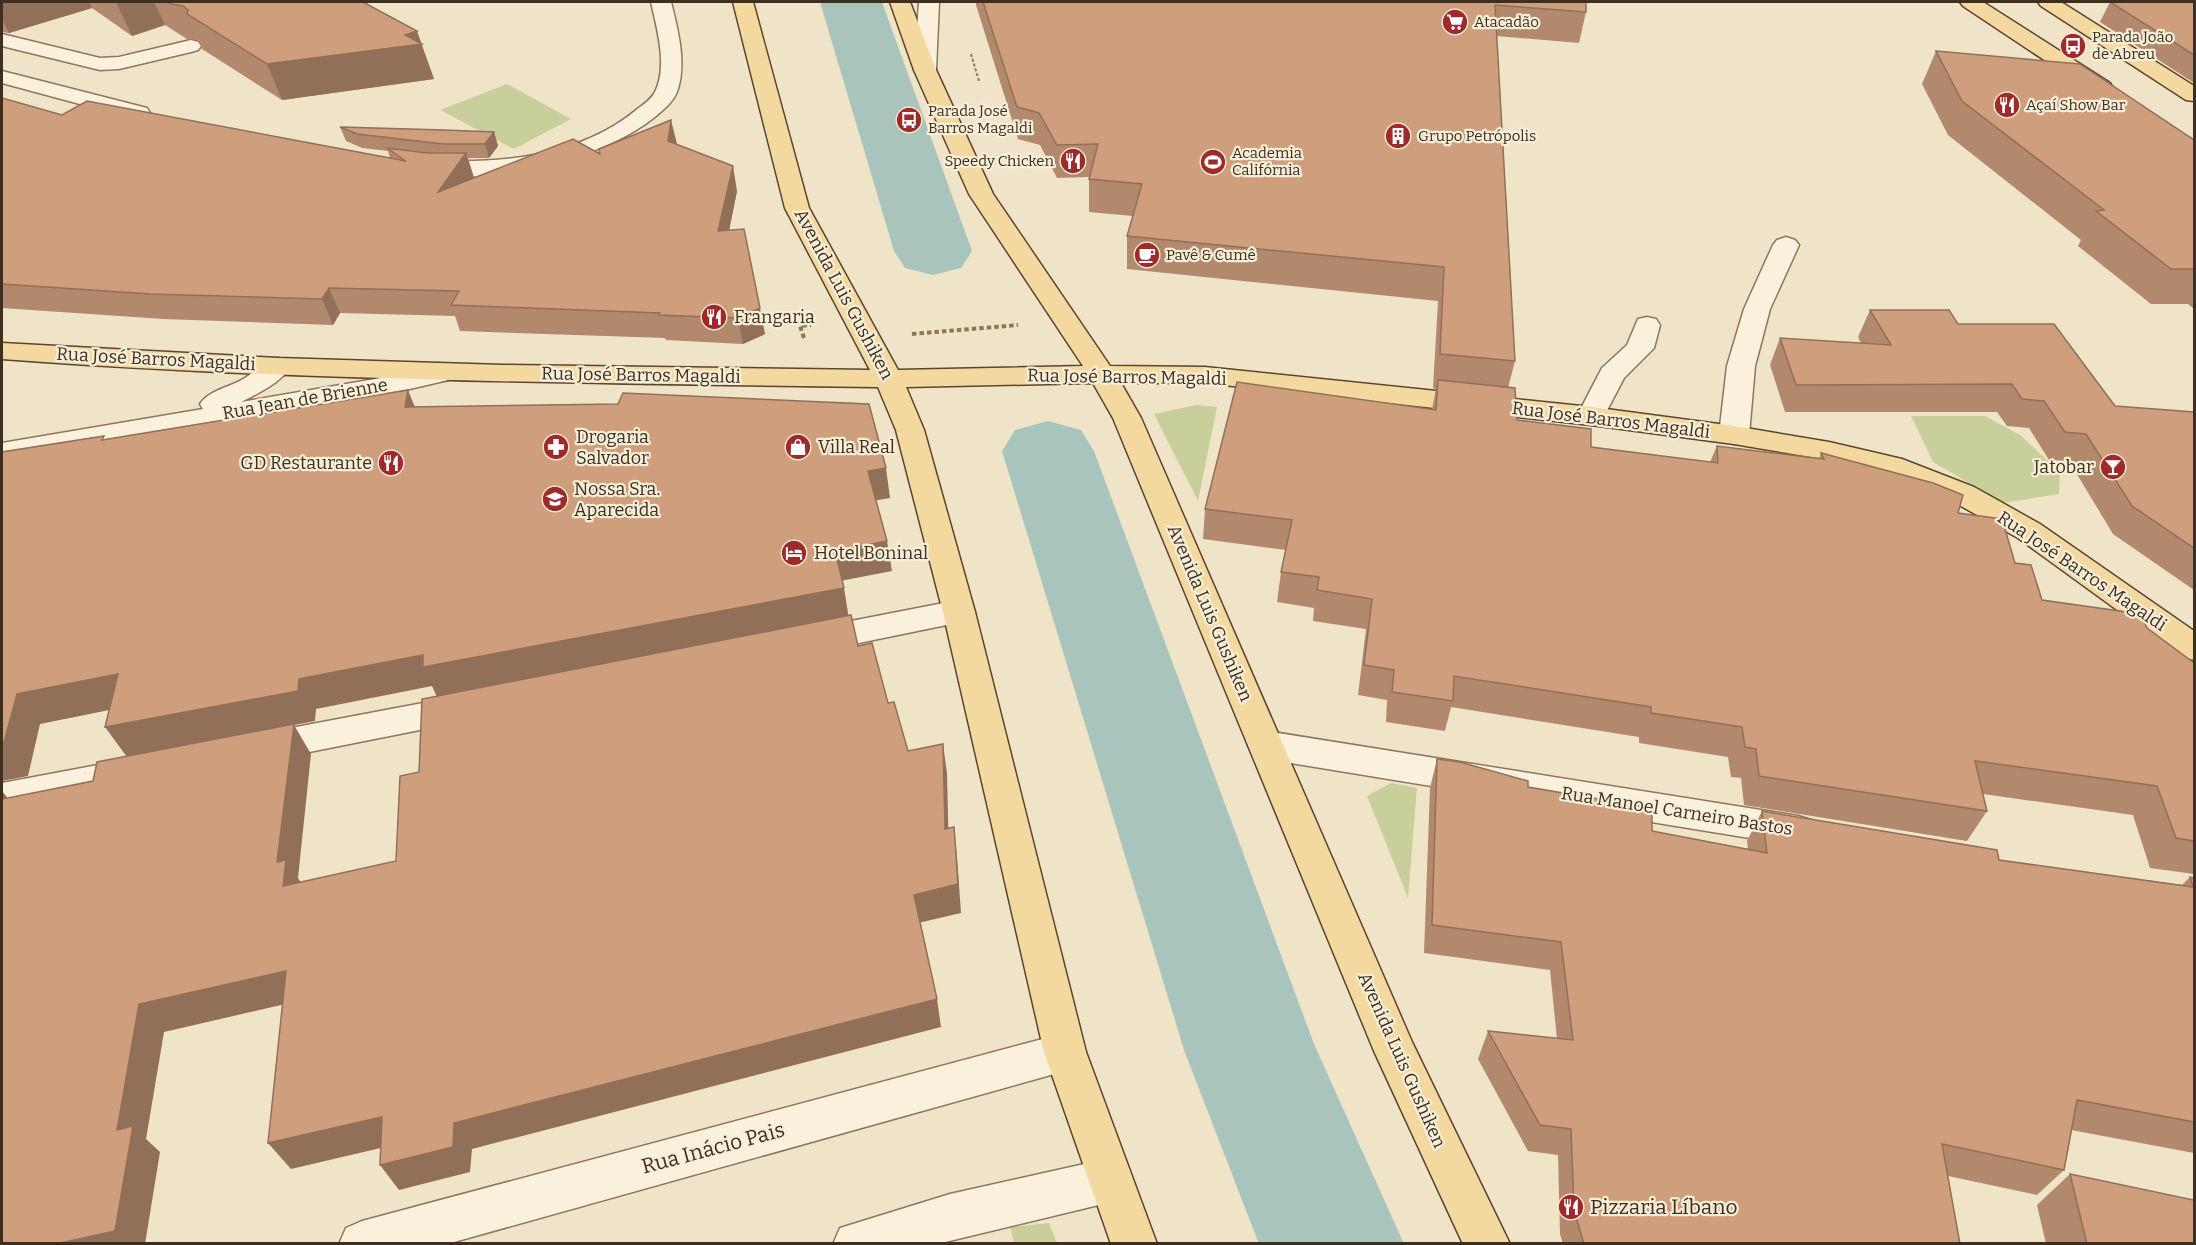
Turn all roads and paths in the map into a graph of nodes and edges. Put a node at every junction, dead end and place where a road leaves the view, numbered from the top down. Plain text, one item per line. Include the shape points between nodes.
1 (661, 2) edge
2 (743, 2) edge
3 (900, 2) edge
4 (929, 2) edge
5 (1970, 2) edge
6 (2048, 2) edge
7 (2, 40) edge
8 (191, 46) edge
9 (925, 70) junction
10 (2, 77) edge
11 (2194, 94) edge
12 (2120, 100) edge
13 (159, 118) edge
14 (402, 164) edge
15 (1786, 245) dead end
16 (1016, 325) dead end
17 (1647, 325) dead end
18 (919, 333) dead end
19 (2, 351) edge
20 (278, 366) junction
21 (447, 372) junction
22 (1102, 374) junction
23 (889, 379) junction
24 (1591, 416) junction
25 (162, 425) junction
26 (1734, 435) junction
27 (2, 452) edge
28 (959, 612) junction
29 (781, 646) edge
30 (2194, 648) edge
31 (490, 703) edge
32 (1266, 746) junction
33 (234, 753) edge
34 (164, 766) edge
35 (2, 798) edge
36 (1833, 837) edge
37 (1065, 1052) junction
38 (1111, 1180) junction
39 (954, 1230) edge
40 (362, 1244) edge
41 (856, 1244) edge
42 (1134, 1244) edge
43 (1487, 1244) edge

1 - 14 street via 672,70 665,95 633,126 612,138 559,156 502,166 438,169
2 - 23 main road, Avenida Luis Gushiken via 796,208
3 - 9 main road, Avenida Luis Gushiken
4 - 9 street
5 - 12 main road
6 - 11 main road
7 - 8 street via 100,64
9 - 22 main road, Avenida Luis Gushiken via 981,194
10 - 13 street
15 - 26 street via 1757,309 1741,366
16 - 18 path
17 - 24 street via 1640,348 1612,374
19 - 20 main road, Rua José Barros Magaldi
20 - 21 main road, Rua José Barros Magaldi
20 - 25 street, Rua Jean de Brienne via 254,386
21 - 23 main road, Rua José Barros Magaldi
21 - 25 street, Rua Jean de Brienne
22 - 23 main road, Rua José Barros Magaldi
22 - 24 main road, Rua José Barros Magaldi via 1205,375
22 - 32 main road, Avenida Luis Gushiken via 1127,418
23 - 28 main road, Avenida Luis Gushiken via 910,430
24 - 26 main road, Rua José Barros Magaldi
25 - 27 street, Rua Jean de Brienne
26 - 30 main road, Rua José Barros Magaldi via 1892,467 1963,494 2029,531
28 - 29 street
28 - 37 main road, Avenida Luis Gushiken
31 - 33 street
32 - 36 street, Rua Manoel Carneiro Bastos
32 - 43 main road, Avenida Luis Gushiken via 1395,1051
34 - 35 street
37 - 38 main road, Avenida Luis Gushiken
37 - 40 street, Rua Inácio Pais
38 - 39 street
38 - 42 main road, Avenida Luis Gushiken
39 - 41 street

